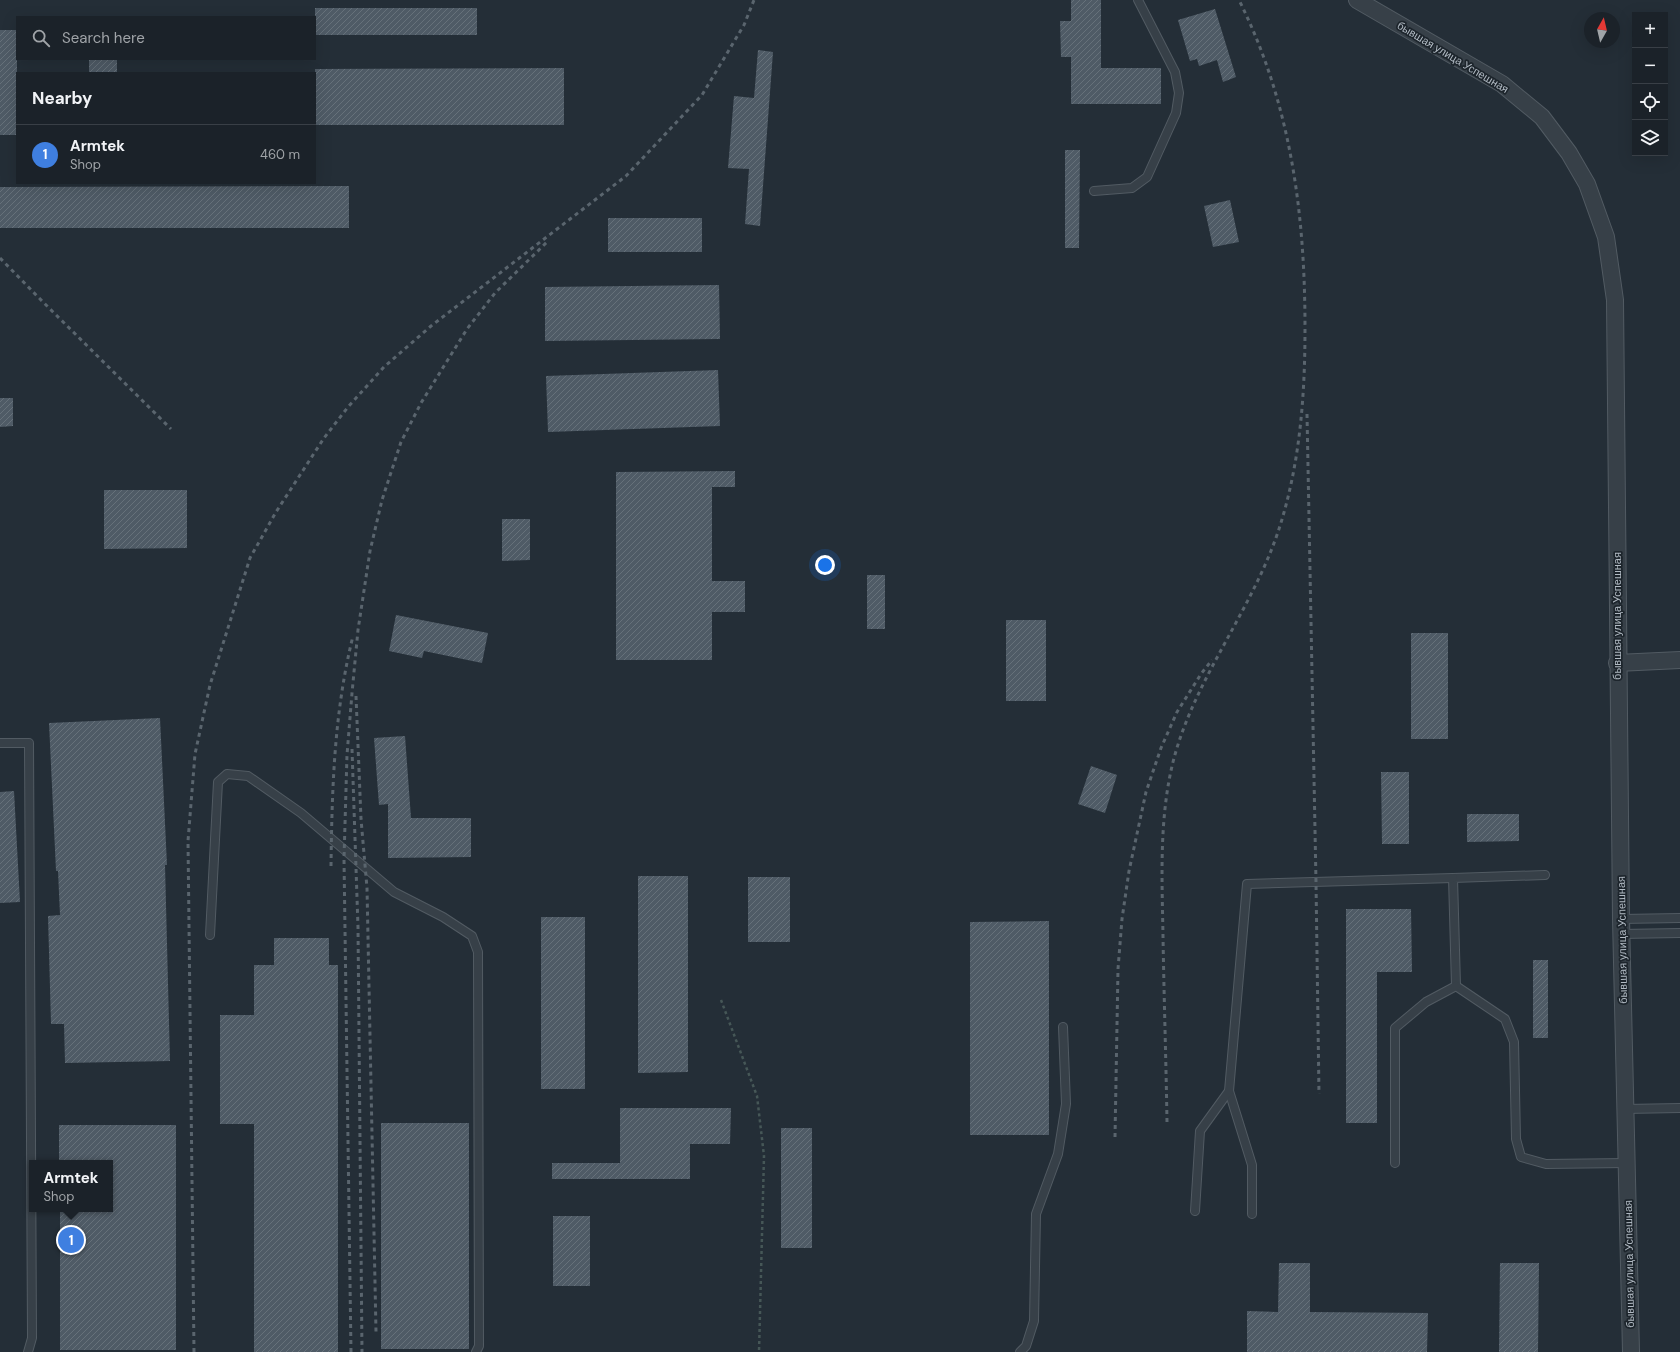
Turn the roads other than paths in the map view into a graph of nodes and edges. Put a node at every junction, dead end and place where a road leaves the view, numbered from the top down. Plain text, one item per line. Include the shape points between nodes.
1 (1138, 0) edge
2 (1357, 0) edge
3 (1094, 191) dead end
4 (1680, 660) edge
5 (1617, 663) junction
6 (0, 743) edge
7 (1545, 875) dead end
8 (1453, 878) junction
9 (1680, 918) edge
10 (1621, 927) junction
11 (1680, 933) edge
12 (210, 935) dead end
13 (1456, 986) junction
14 (1063, 1028) dead end
15 (1229, 1091) junction
16 (1680, 1108) edge
17 (1625, 1109) junction
18 (31, 1160) edge
19 (1394, 1163) dead end
20 (1626, 1163) junction
21 (1195, 1211) dead end
22 (31, 1212) edge
23 (1252, 1214) dead end
24 (28, 1352) edge
25 (476, 1352) edge
26 (1020, 1352) edge
27 (1630, 1352) edge

1 - 3 lane via 1175,72 1179,93 1176,113 1147,177 1132,188
2 - 5 street, бывшая улица Успешная via 1502,84 1542,117 1587,184 1606,237 1615,300
4 - 5 street
5 - 10 street, бывшая улица Успешная
6 - 18 lane via 29,743
7 - 8 lane
8 - 13 lane
8 - 15 lane via 1247,884
9 - 10 lane
10 - 11 lane
10 - 17 street, бывшая улица Успешная
12 - 25 lane via 218,782 227,774 248,776 301,813 394,892 443,917 472,936 478,952 480,1346
13 - 19 lane via 1426,1002 1395,1028
13 - 20 lane via 1505,1019 1514,1042 1516,1139 1521,1157 1546,1164
14 - 26 lane via 1066,1104 1058,1154 1036,1214 1034,1321 1026,1346
15 - 21 lane via 1200,1131
15 - 23 lane via 1252,1165
16 - 17 lane
17 - 20 street, бывшая улица Успешная
20 - 27 street, бывшая улица Успешная
22 - 24 lane via 32,1338

